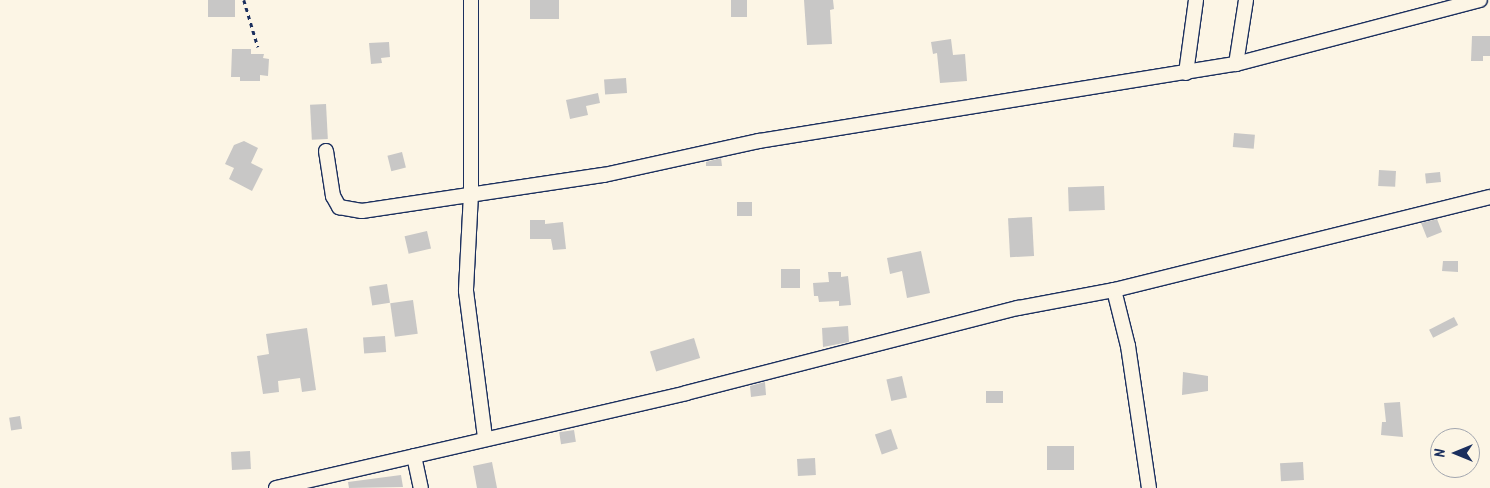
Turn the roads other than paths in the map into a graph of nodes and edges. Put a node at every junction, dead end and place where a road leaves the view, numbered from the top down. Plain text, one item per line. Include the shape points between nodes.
1 (471, 0) edge
2 (1196, 0) edge
3 (1246, 0) edge
4 (1480, 0) edge
5 (1236, 64) junction
6 (1186, 73) junction
7 (326, 152) dead end
8 (471, 194) junction
9 (1490, 197) edge
10 (1114, 290) junction
11 (485, 438) junction
12 (414, 456) junction
13 (276, 488) edge
14 (421, 488) edge
15 (1149, 488) edge

1 - 8 street
2 - 6 street
3 - 5 street
4 - 5 street
5 - 6 street
6 - 8 street via 758,141 604,175
7 - 8 street via 333,196 339,207 350,211
8 - 11 street via 466,291
9 - 10 street
10 - 11 street via 1018,308 686,393
10 - 15 street via 1128,346
11 - 12 street
12 - 13 street
12 - 14 street

